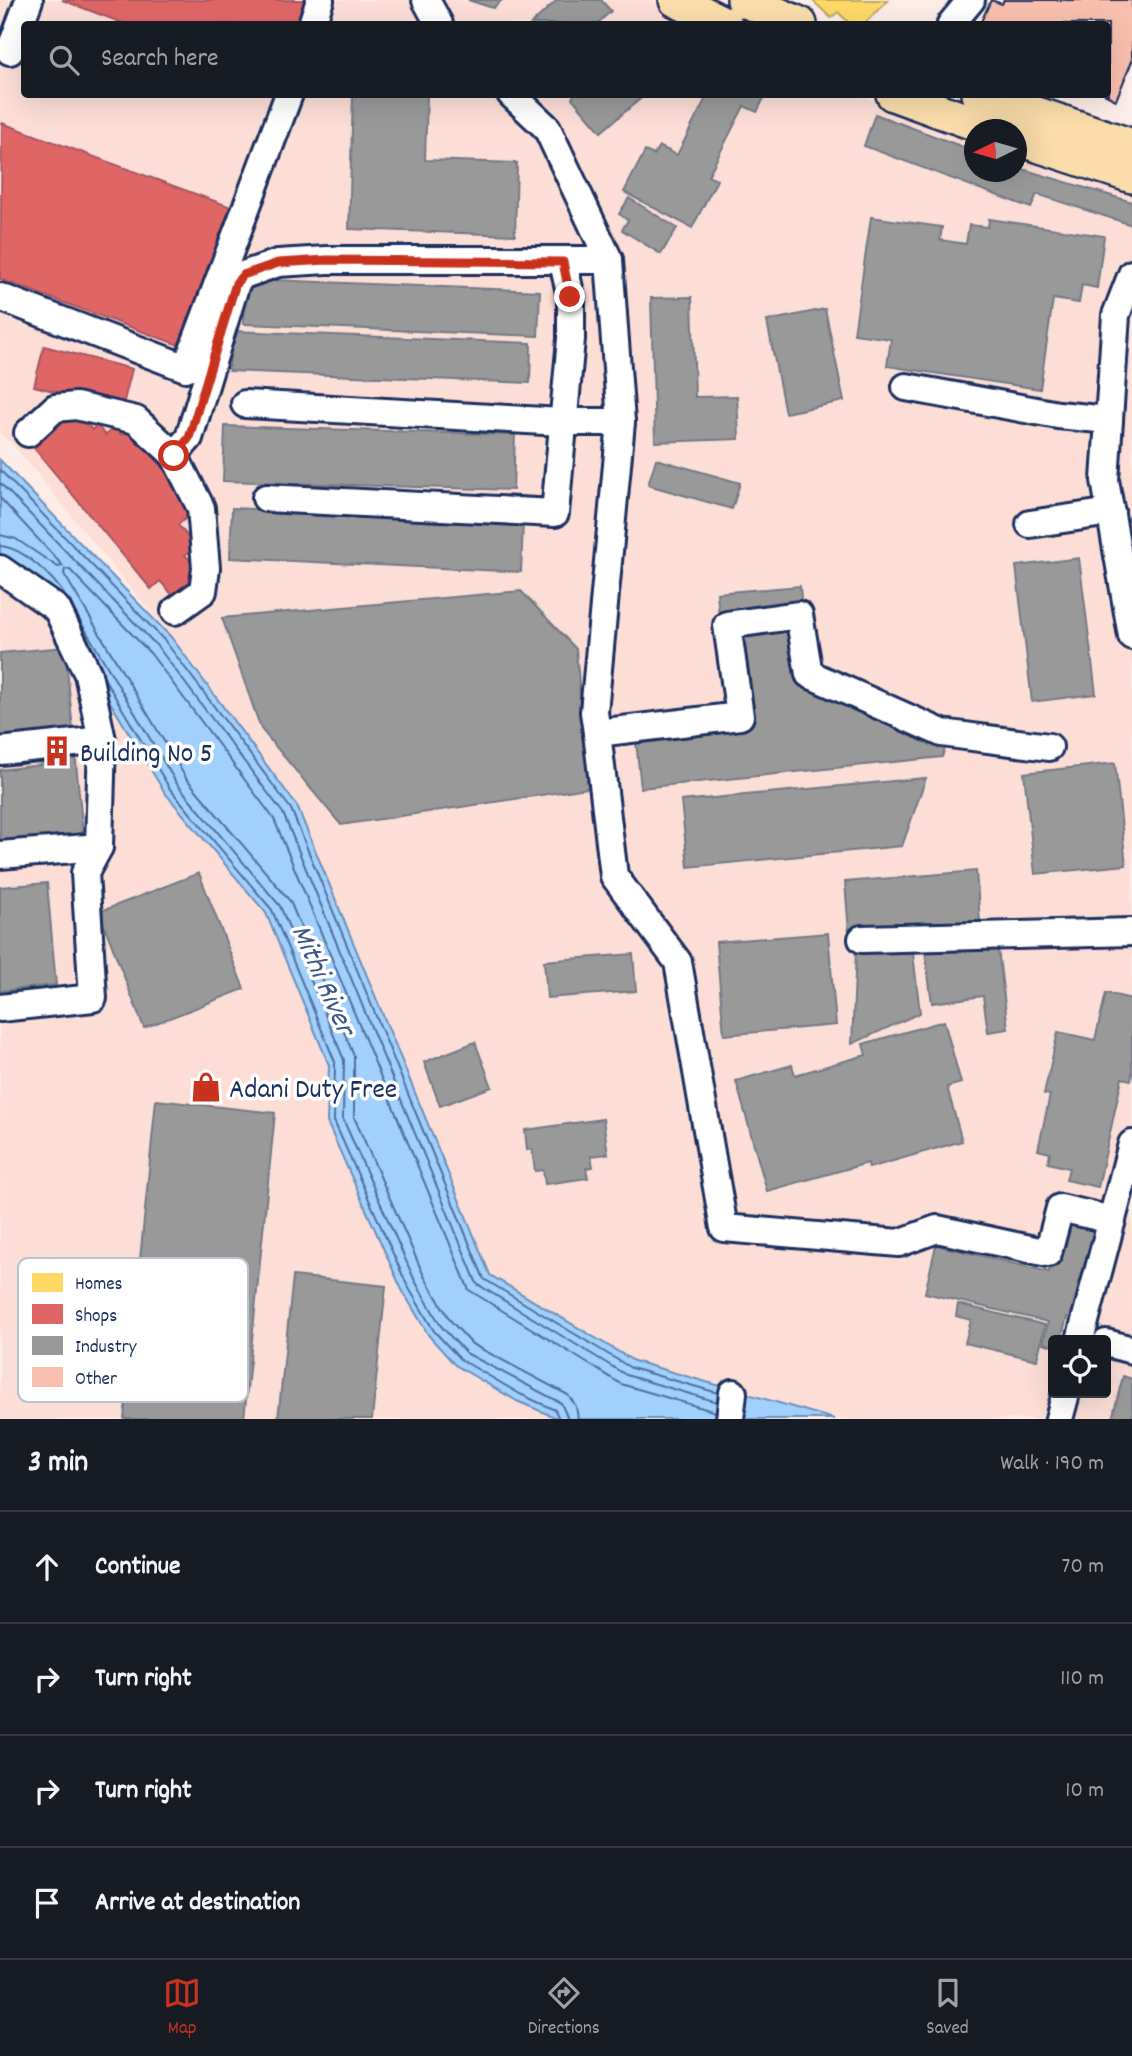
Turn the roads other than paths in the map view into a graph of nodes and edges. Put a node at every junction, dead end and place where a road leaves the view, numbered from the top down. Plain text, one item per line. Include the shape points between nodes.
1 (29, 0) edge
2 (320, 0) edge
3 (426, 0) edge
4 (678, 0) edge
5 (744, 0) edge
6 (971, 0) edge
7 (314, 21) edge
8 (437, 21) edge
9 (719, 21) edge
10 (793, 21) edge
11 (954, 21) edge
12 (3, 57) edge
13 (287, 98) edge
14 (516, 98) edge
15 (902, 98) edge
16 (990, 98) edge
17 (964, 120) edge
18 (1027, 141) edge
19 (1128, 144) edge
20 (1132, 176) edge
21 (609, 260) junction
22 (563, 262) junction
23 (1132, 274) edge
24 (0, 297) edge
25 (906, 387) dead end
26 (245, 404) dead end
27 (1017, 407) junction
28 (987, 419) dead end
29 (1109, 420) junction
30 (562, 422) junction
31 (621, 422) junction
32 (28, 433) dead end
33 (174, 456) junction
34 (266, 498) dead end
35 (1111, 512) junction
36 (1030, 524) dead end
37 (0, 569) edge
38 (175, 611) dead end
39 (1132, 636) edge
40 (597, 733) junction
41 (102, 740) junction
42 (1049, 747) dead end
43 (0, 751) edge
44 (99, 847) junction
45 (0, 855) edge
46 (1132, 932) edge
47 (862, 939) dead end
48 (0, 1008) edge
49 (1132, 1144) edge
50 (1112, 1220) junction
51 (1108, 1335) edge
52 (733, 1393) dead end
53 (1065, 1398) edge
54 (730, 1419) edge
55 (1059, 1419) edge

1 - 12 street
2 - 7 street
3 - 8 street
4 - 9 main road
5 - 10 main road
6 - 11 street
13 - 24 street via 186,368
14 - 21 street via 547,128
15 - 17 main road
16 - 19 main road
18 - 20 main road
19 - 20 street
21 - 22 street
21 - 31 street
22 - 30 street via 571,339
22 - 33 street via 327,260 278,263 243,275 236,283 189,438
23 - 29 street via 1116,315
25 - 27 street
26 - 30 street
27 - 28 street via 1006,419
27 - 29 street
29 - 35 street via 1105,480
30 - 31 street
30 - 34 street via 555,513
31 - 40 street via 594,712
32 - 33 street via 55,408 76,406 136,420
33 - 38 street via 201,508 206,568 203,591
35 - 36 street
35 - 39 street
37 - 41 street via 57,609 88,674
40 - 42 street via 740,716 727,625 799,615 809,674 942,733
40 - 50 street via 614,876 678,962 724,1228 899,1243 937,1229 1048,1253 1060,1208
41 - 43 street
41 - 44 street
44 - 45 street
44 - 48 street via 85,873 93,998
46 - 47 street
49 - 50 street
50 - 51 street
52 - 54 street
53 - 55 street

